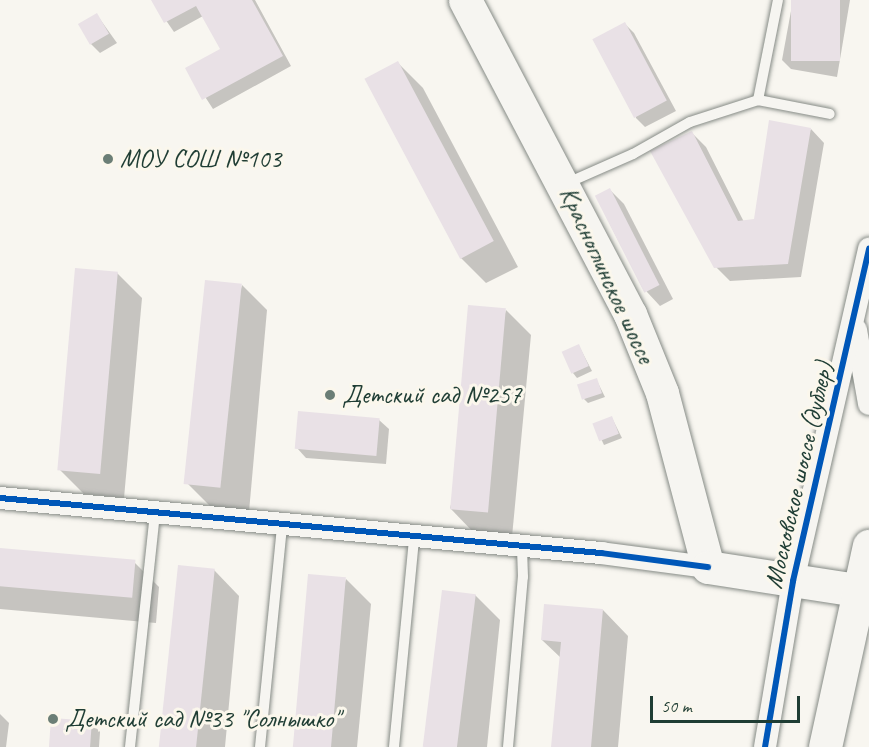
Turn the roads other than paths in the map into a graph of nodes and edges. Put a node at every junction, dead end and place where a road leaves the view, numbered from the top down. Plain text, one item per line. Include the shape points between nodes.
1 (465, 0) edge
2 (778, 0) edge
3 (758, 100) junction
4 (830, 114) dead end
5 (564, 184) junction
6 (869, 249) edge
7 (855, 320) junction
8 (869, 404) edge
9 (0, 498) edge
10 (155, 513) junction
11 (282, 525) junction
12 (414, 537) junction
13 (522, 545) junction
14 (869, 546) edge
15 (708, 567) junction
16 (793, 581) junction
17 (864, 591) edge
18 (130, 747) edge
19 (260, 747) edge
20 (394, 747) edge
21 (508, 747) edge
22 (765, 747) edge
23 (825, 747) edge

1 - 5 main road, Красноглинское шоссе
2 - 3 lane
3 - 4 lane
3 - 5 lane via 690,122 633,154
5 - 15 main road, Красноглинское шоссе via 630,314 662,393
6 - 7 street, Московское шоссе (дублер)
7 - 8 street
7 - 16 street, Московское шоссе (дублер)
9 - 10 street
10 - 11 street
10 - 18 lane
11 - 12 street
11 - 19 lane
12 - 13 street
12 - 20 lane
13 - 15 street
13 - 21 lane via 524,577
14 - 17 main road
15 - 16 main road
16 - 17 main road
16 - 22 street, Московское шоссе (дублер)
17 - 23 main road

